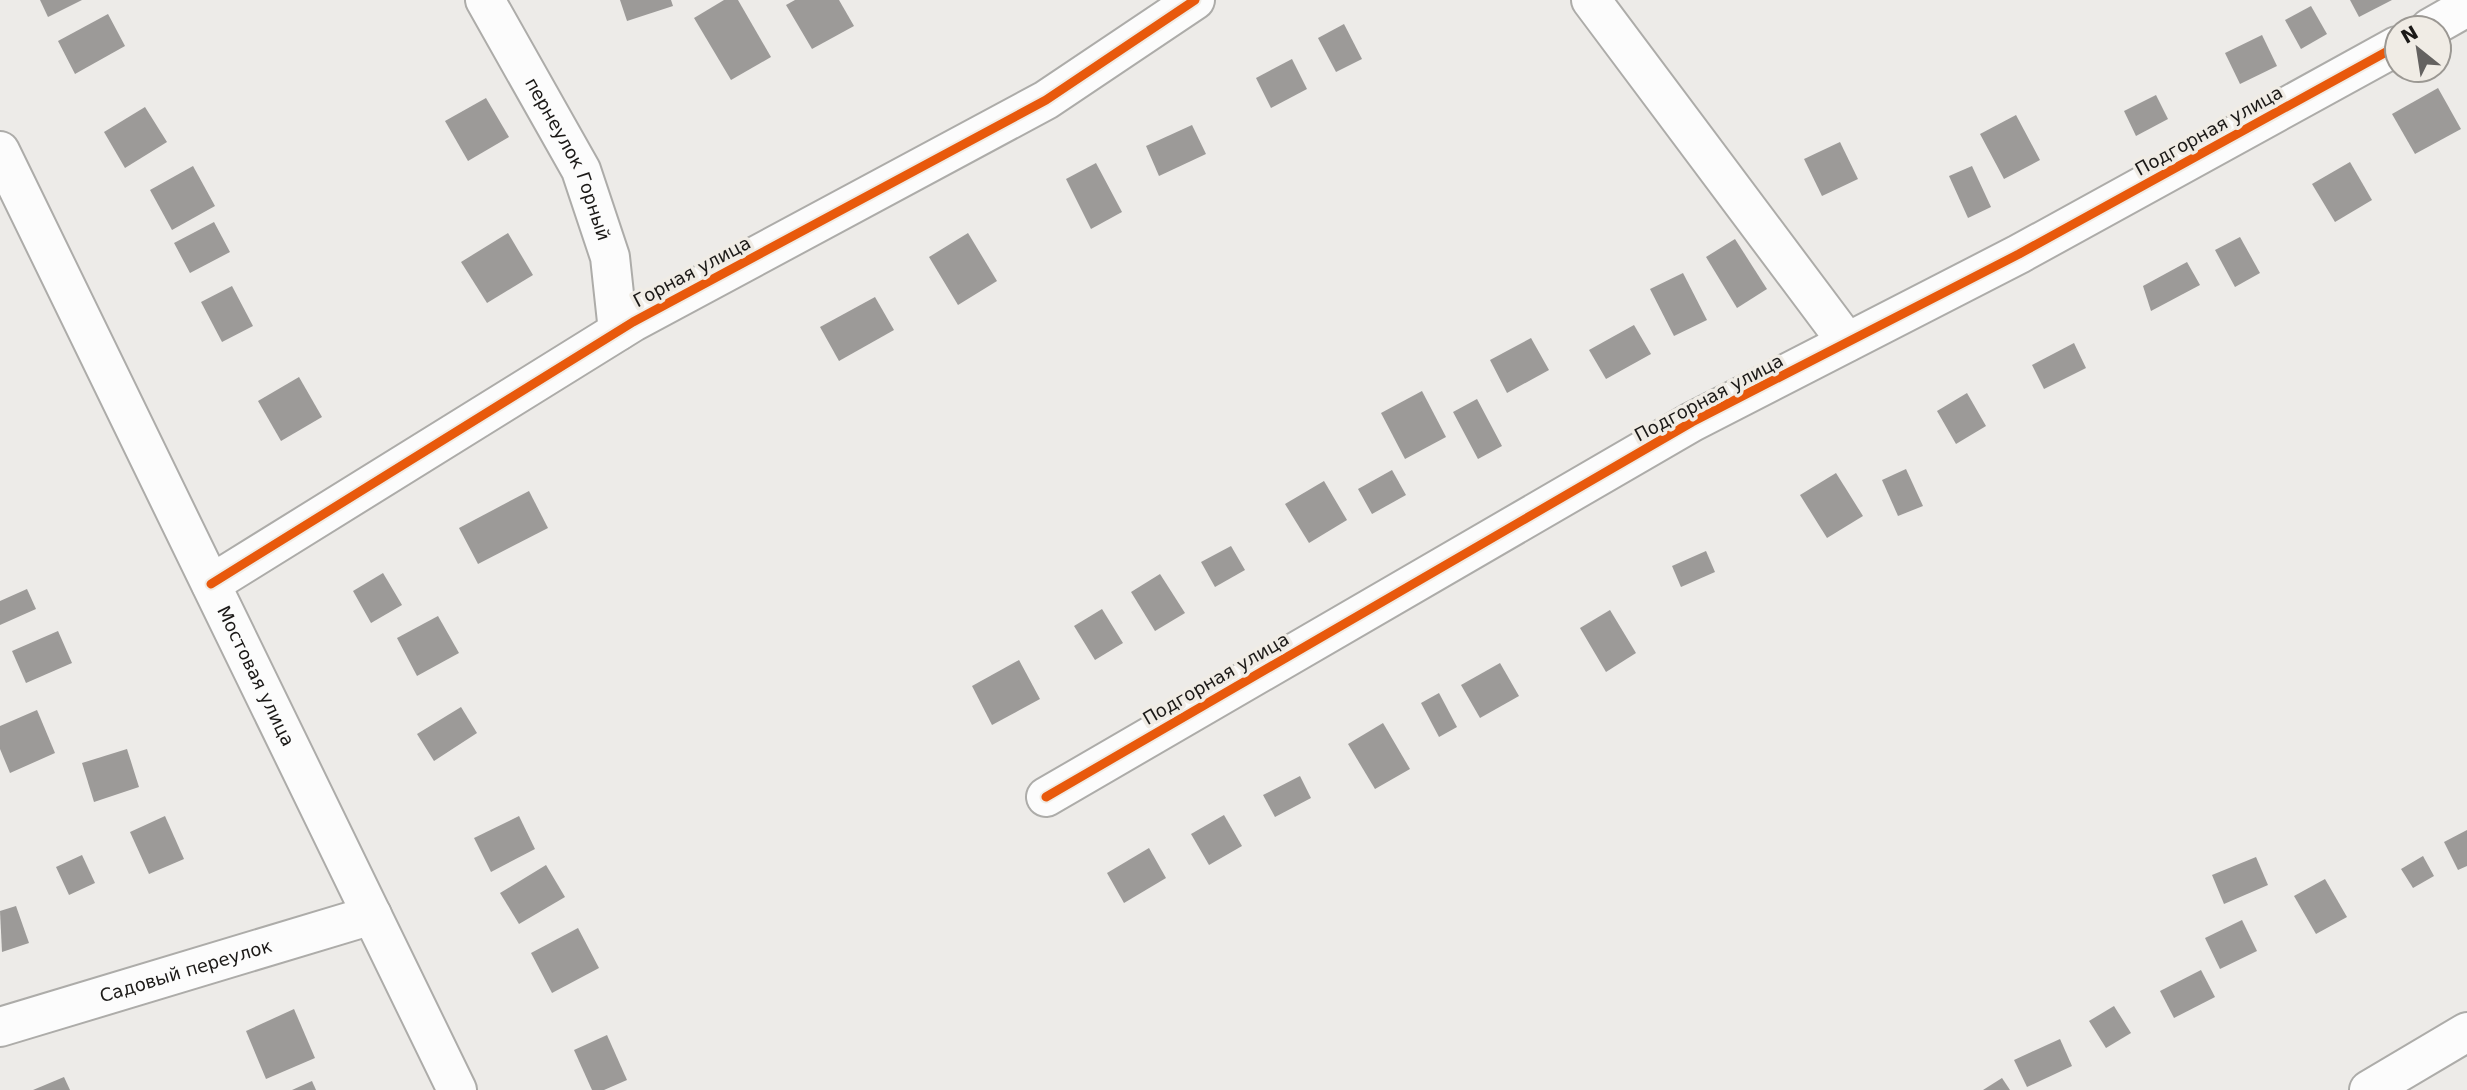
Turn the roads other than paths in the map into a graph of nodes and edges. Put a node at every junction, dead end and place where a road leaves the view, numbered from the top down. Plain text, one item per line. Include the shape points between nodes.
1 (485, 0) edge
2 (1195, 0) edge
3 (1591, 0) edge
4 (2383, 54) edge
5 (0, 151) edge
6 (618, 331) junction
7 (1847, 342) junction
8 (211, 584) junction
9 (1046, 797) dead end
10 (372, 915) junction
11 (0, 1027) edge
12 (2467, 1032) edge
13 (457, 1090) edge
14 (2369, 1090) edge

1 - 6 street, пернеулок Горный via 580,170 610,257
2 - 6 street, Горная улица via 1045,100
3 - 7 street
4 - 7 street, Подгорная улица via 2019,254
5 - 8 street, Мостовая улица
6 - 8 street, Горная улица
7 - 9 street, Подгорная улица via 1692,422
8 - 10 street, Мостовая улица
10 - 11 street, Садовый переулок
10 - 13 street, Мостовая улица
12 - 14 street

